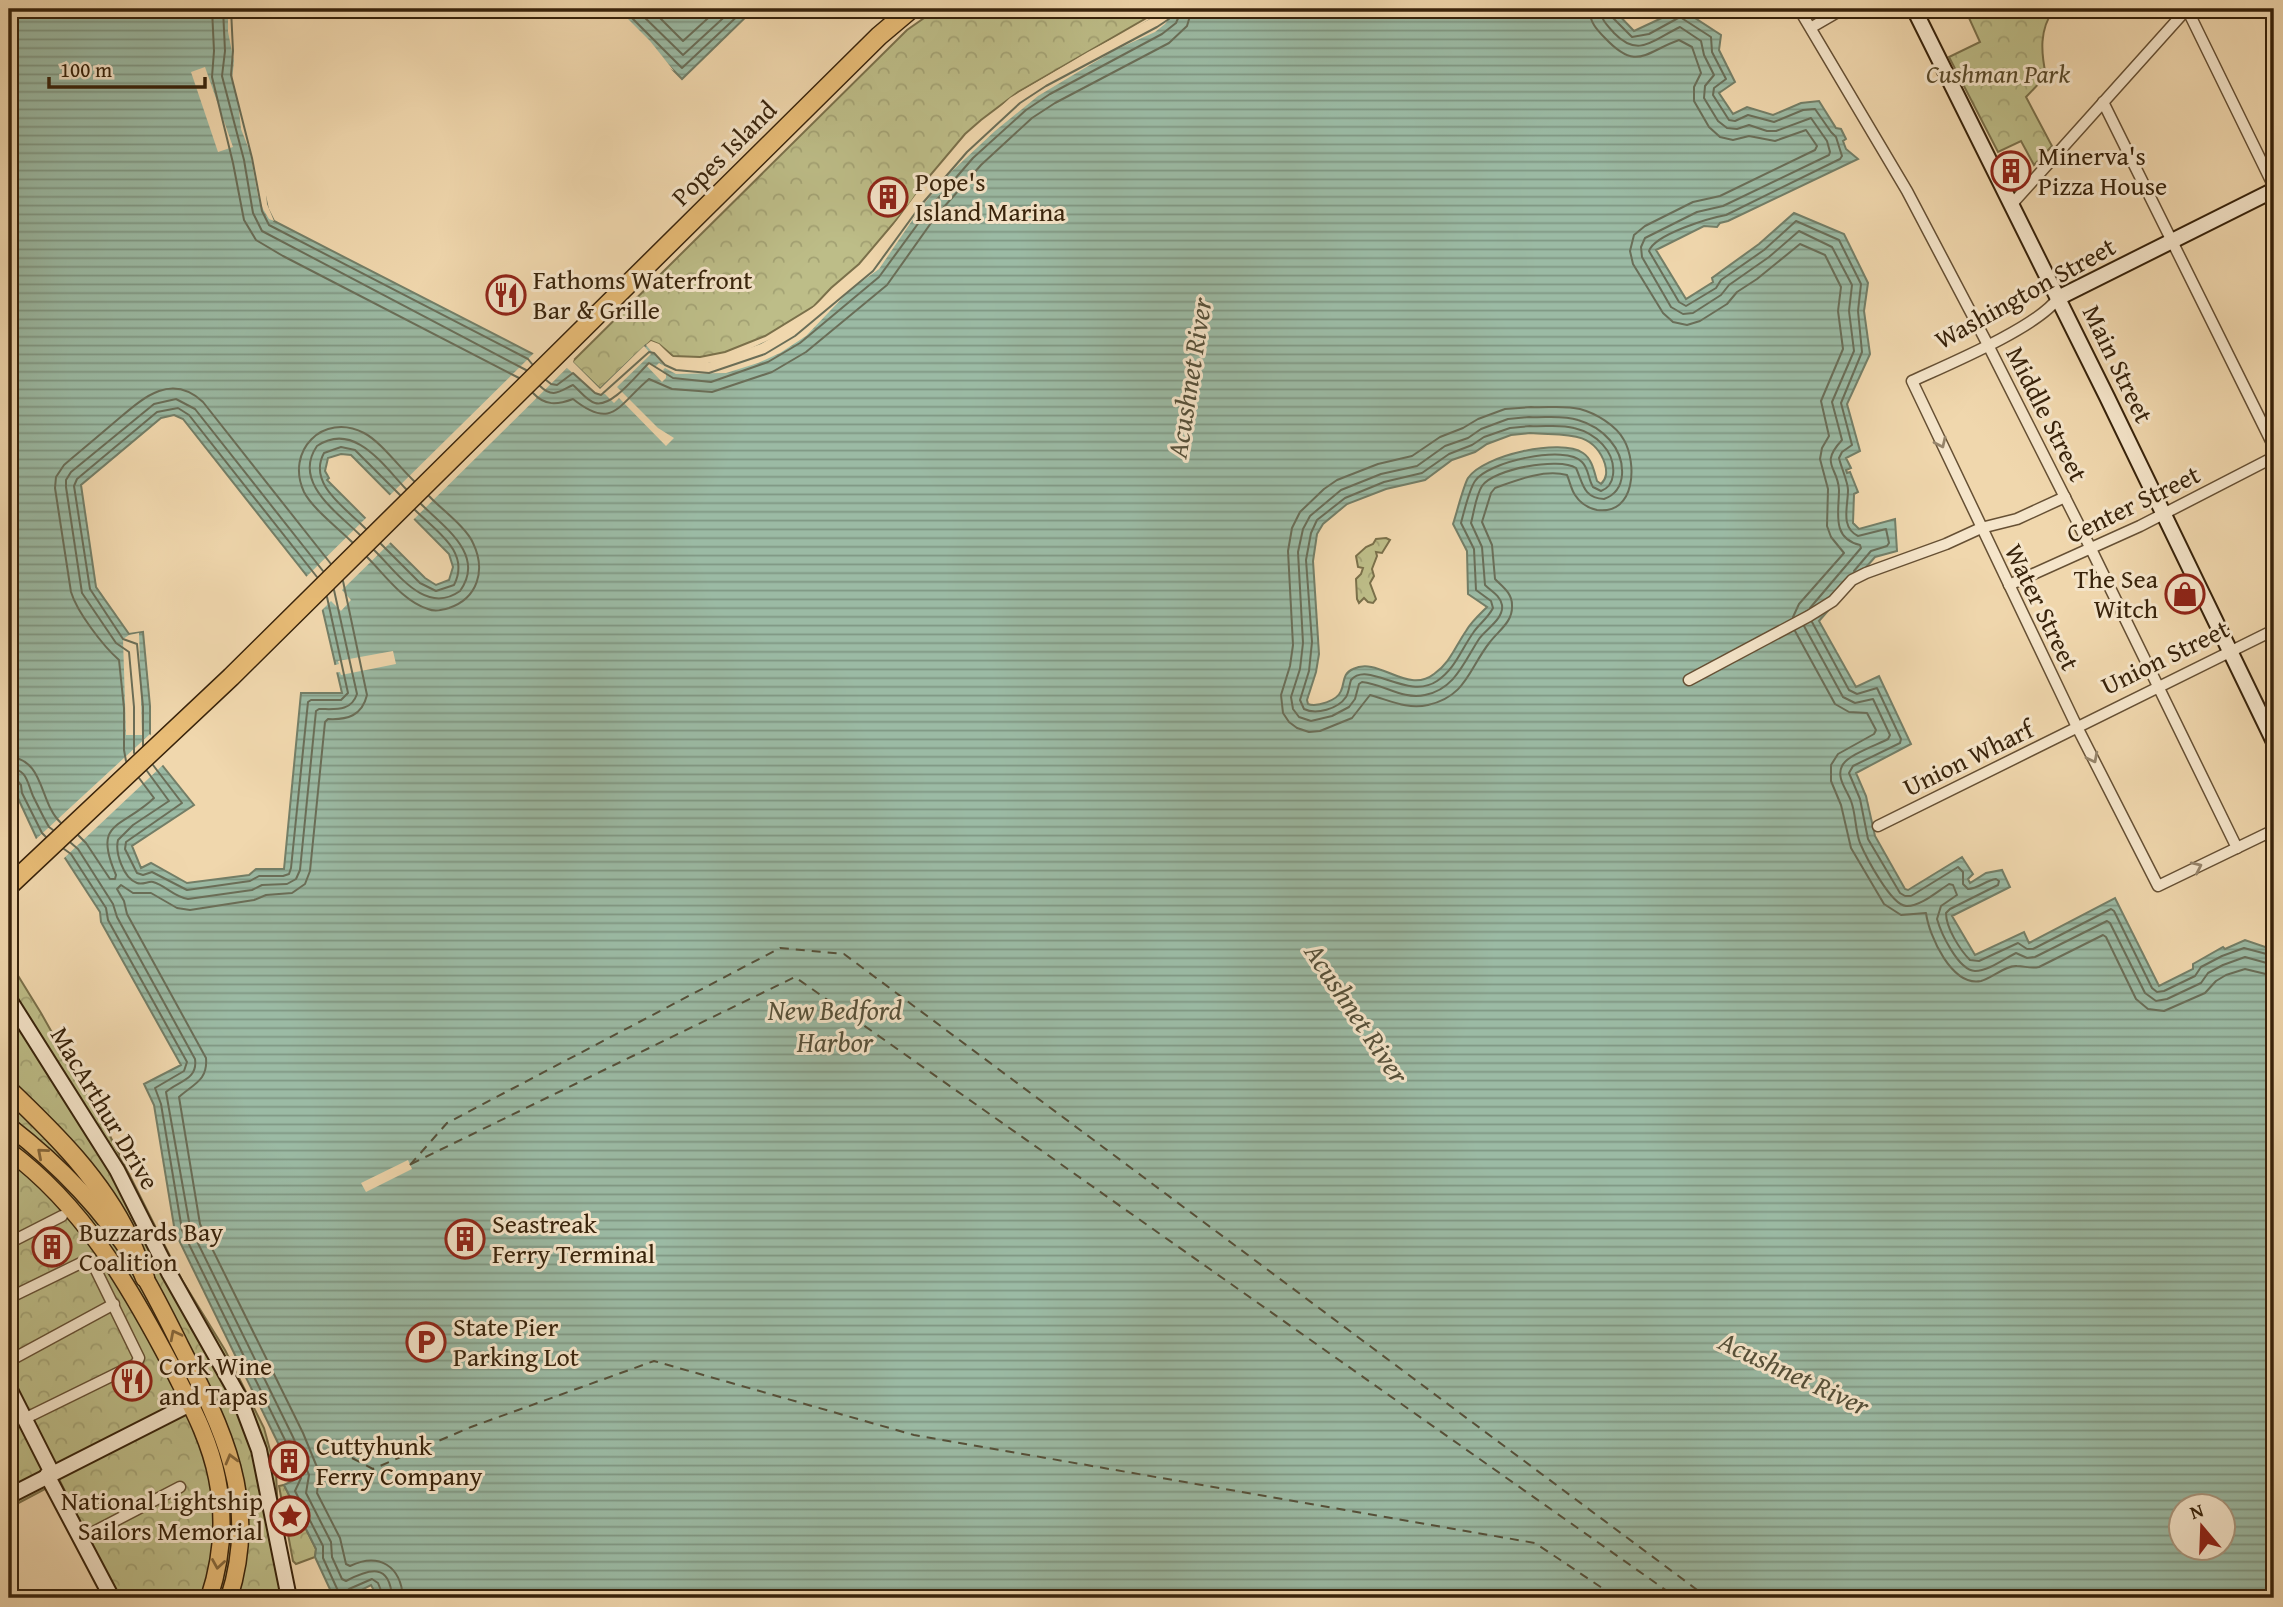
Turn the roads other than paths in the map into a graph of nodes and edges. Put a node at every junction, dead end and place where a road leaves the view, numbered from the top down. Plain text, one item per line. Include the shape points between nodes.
1 (911, 9) edge
2 (1799, 9) edge
3 (1843, 9) edge
4 (1914, 9) edge
5 (2187, 9) edge
6 (1812, 27) junction
7 (2103, 102) junction
8 (2274, 189) edge
9 (2012, 204) junction
10 (2173, 242) junction
11 (2058, 298) junction
12 (1988, 345) junction
13 (1912, 381) joint
14 (2274, 447) edge
15 (2274, 457) edge
16 (2065, 497) junction
17 (2164, 515) junction
18 (1981, 528) junction
19 (2091, 549) junction
20 (2009, 584) junction
21 (2274, 629) edge
22 (2230, 652) junction
23 (1689, 680) dead end
24 (2158, 687) junction
25 (2077, 727) junction
26 (2274, 742) edge
27 (1878, 826) dead end
28 (2274, 830) edge
29 (2237, 848) junction
30 (11, 886) edge
31 (10, 1005) edge
32 (9, 1090) edge
33 (9, 1126) edge
34 (9, 1151) edge
35 (62, 1216) dead end
36 (9, 1243) edge
37 (145, 1278) junction
38 (9, 1298) edge
39 (114, 1304) junction
40 (9, 1361) edge
41 (9, 1388) edge
42 (206, 1396) junction
43 (191, 1404) junction
44 (24, 1419) junction
45 (50, 1474) junction
46 (180, 1487) dead end
47 (9, 1496) edge
48 (82, 1538) junction
49 (112, 1598) edge
50 (209, 1598) edge
51 (229, 1598) edge
52 (289, 1598) edge

1 - 30 highway, Popes Island via 231,677
2 - 6 street, Middle Street
3 - 6 street
4 - 9 street, Main Street
5 - 7 street
5 - 8 street
6 - 12 street, Middle Street via 1907,191
7 - 9 street
7 - 10 street
8 - 10 street, Washington Street
9 - 11 street, Main Street
10 - 11 street, Washington Street
10 - 14 street
11 - 12 street, Washington Street via 2050,309
11 - 17 street, Main Street
12 - 13 street, Washington Street
12 - 16 street, Middle Street
13 -> 18 street, Water Street
15 - 17 street, Center Street
16 - 18 street via 2017,519
16 - 19 street, Middle Street
17 - 19 street, Center Street
17 - 22 street, Main Street
18 - 20 street, Water Street
18 - 23 street via 1852,580 1833,601 1809,616
19 - 20 street, Center Street
19 - 24 street, Middle Street
20 - 25 street, Water Street
21 - 22 street, Union Street
22 - 24 street, Union Street
22 - 26 street, Main Street
24 - 25 street, Union Street
24 - 29 street, Middle Street
25 - 27 street, Union Wharf
25 -> 29 street, Water Street via 2158,886
28 - 29 street
31 - 52 street, MacArthur Drive via 106,1151 236,1392 259,1450
32 - 37 highway via 93,1180 129,1237
37 -> 33 main road via 86,1197
34 - 43 main road via 53,1191 105,1251
35 - 36 street
42 -> 37 main road
38 - 39 street via 85,1261 94,1266
39 - 40 street
39 - 44 street via 139,1358 136,1364
41 - 44 street
42 - 43 street
51 -> 42 main road via 240,1546 239,1497 230,1452
43 - 45 street
43 -> 50 main road via 210,1450 222,1511 221,1544
44 - 45 street
45 - 47 street
45 - 48 street
46 - 48 street
48 - 49 street

